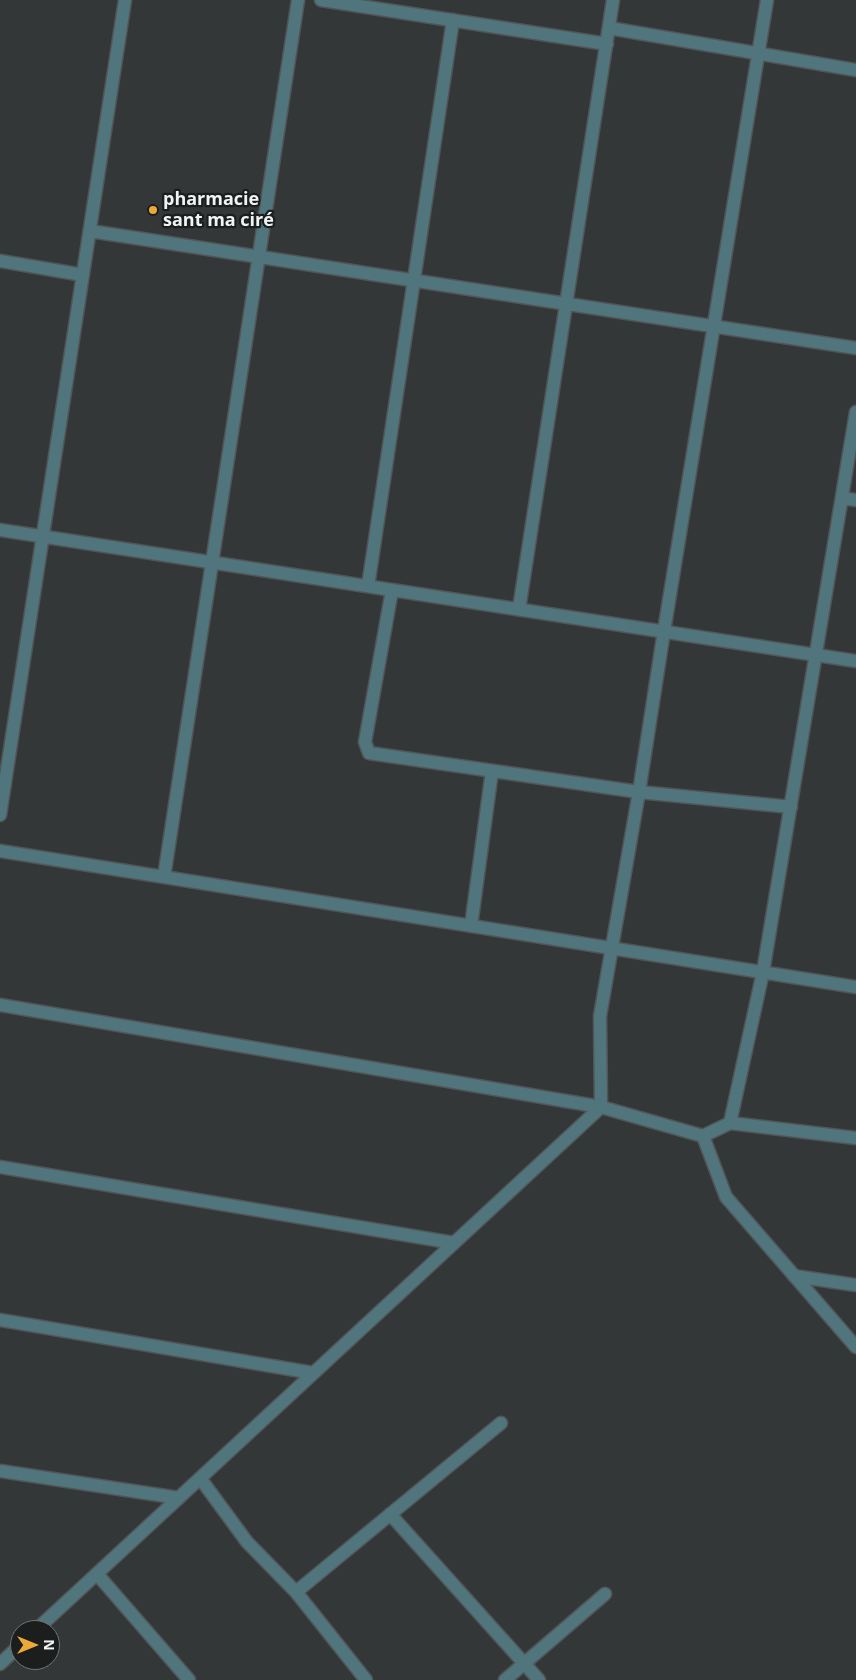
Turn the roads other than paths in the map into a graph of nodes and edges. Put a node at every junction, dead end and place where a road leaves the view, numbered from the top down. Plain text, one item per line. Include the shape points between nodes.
1 (125, 0) edge
2 (298, 0) edge
3 (321, 0) edge
4 (613, 0) edge
5 (766, 0) edge
6 (453, 20) junction
7 (609, 28) junction
8 (607, 44) junction
9 (758, 54) junction
10 (856, 70) edge
11 (90, 231) junction
12 (259, 257) junction
13 (0, 262) edge
14 (83, 275) junction
15 (414, 280) junction
16 (566, 304) junction
17 (714, 326) junction
18 (856, 348) edge
19 (856, 412) edge
20 (842, 498) junction
21 (856, 500) edge
22 (0, 530) edge
23 (43, 536) junction
24 (212, 562) junction
25 (368, 586) junction
26 (392, 590) junction
27 (519, 609) junction
28 (664, 631) junction
29 (816, 654) junction
30 (856, 661) edge
31 (492, 771) junction
32 (639, 792) junction
33 (791, 807) junction
34 (0, 816) edge
35 (0, 851) edge
36 (164, 877) junction
37 (471, 926) junction
38 (612, 948) junction
39 (764, 972) junction
40 (856, 987) edge
41 (0, 1005) edge
42 (601, 1107) junction
43 (730, 1123) junction
44 (703, 1136) junction
45 (856, 1138) edge
46 (0, 1167) edge
47 (454, 1243) junction
48 (794, 1276) junction
49 (856, 1285) edge
50 (0, 1320) edge
51 (856, 1347) edge
52 (313, 1373) junction
53 (501, 1423) dead end
54 (0, 1471) edge
55 (200, 1478) junction
56 (179, 1498) junction
57 (390, 1514) junction
58 (97, 1574) junction
59 (296, 1592) junction
60 (605, 1594) dead end
61 (47, 1620) edge
62 (10, 1654) edge
63 (0, 1664) edge
64 (524, 1664) junction
65 (189, 1680) edge
66 (366, 1680) edge
67 (505, 1680) edge
68 (539, 1680) edge

1 - 11 street
2 - 12 street
3 - 6 street
4 - 7 street
5 - 9 street
6 - 8 street
6 - 15 street
7 - 8 street
7 - 9 street
8 - 16 street
9 - 10 street
9 - 17 street
11 - 12 street
11 - 14 street
12 - 15 street
12 - 24 street
13 - 14 street
14 - 23 street
15 - 16 street
15 - 25 street
16 - 17 street
16 - 27 street
17 - 18 street
17 - 28 street
19 - 20 street
20 - 21 street
20 - 29 street
22 - 23 street
23 - 24 street
23 - 34 street
24 - 25 street
24 - 36 street
25 - 26 street
26 - 27 street
26 - 31 street via 365,742 369,754
27 - 28 street
28 - 29 street
28 - 32 street
29 - 30 street
29 - 33 street
31 - 32 street
31 - 37 street
32 - 33 street
32 - 38 street
33 - 39 street
35 - 36 street
36 - 37 street
37 - 38 street
38 - 39 street
38 - 42 street via 600,1016
39 - 40 street
39 - 43 street
41 - 42 street
42 - 44 street
42 - 47 street
43 - 44 street
43 - 45 street
44 - 48 street via 726,1197
46 - 47 street
47 - 52 street
48 - 49 street
48 - 51 street
50 - 52 street
52 - 55 street
53 - 57 street
54 - 56 street
55 - 56 street
55 - 59 street via 247,1542
56 - 58 street
57 - 59 street
57 - 64 street
58 - 61 street
58 - 65 street
59 - 66 street
60 - 64 street
62 - 63 street
64 - 67 street
64 - 68 street

